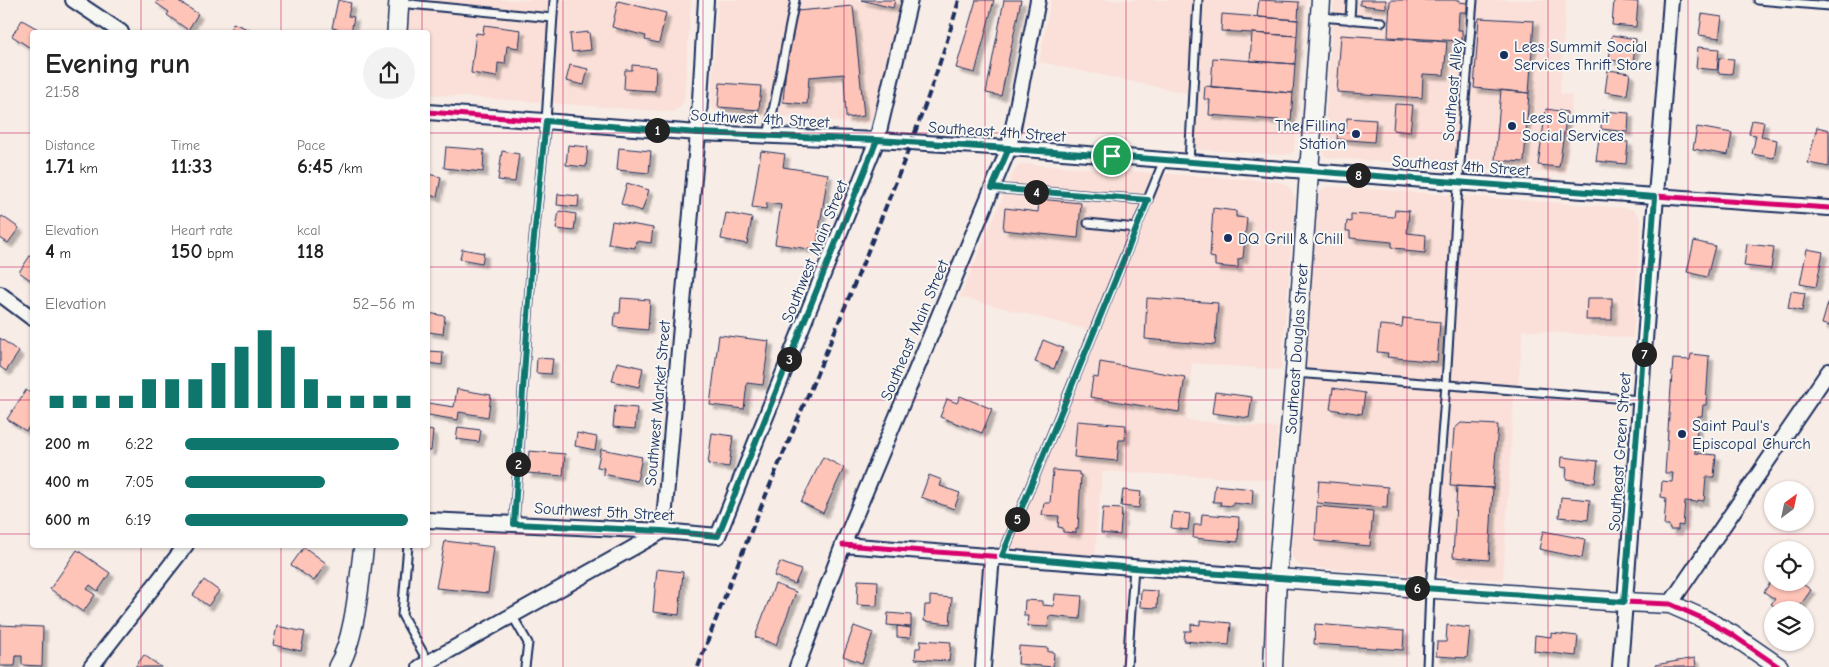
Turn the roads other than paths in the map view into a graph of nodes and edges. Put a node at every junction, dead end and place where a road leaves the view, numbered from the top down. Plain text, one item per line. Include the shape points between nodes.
1 (73, 0) edge
2 (554, 0) edge
3 (706, 0) edge
4 (795, 0) edge
5 (910, 0) edge
6 (1038, 0) edge
7 (1198, 0) edge
8 (1351, 0) edge
9 (1473, 0) edge
10 (1671, 0) edge
11 (1758, 0) edge
12 (399, 2) edge
13 (1829, 6) edge
14 (1320, 9) edge
15 (552, 18) junction
16 (1350, 20) junction
17 (1382, 22) dead end
18 (118, 30) edge
19 (397, 30) edge
20 (430, 112) edge
21 (546, 121) junction
22 (698, 133) junction
23 (768, 137) junction
24 (877, 140) junction
25 (912, 143) joint
26 (1009, 148) junction
27 (1164, 160) junction
28 (1189, 162) junction
29 (1310, 172) junction
30 (1458, 183) junction
31 (992, 188) junction
32 (1655, 197) junction
33 (1148, 200) junction
34 (1829, 208) edge
35 (1088, 223) dead end
36 (1136, 228) junction
37 (0, 294) edge
38 (30, 316) edge
39 (1829, 371) edge
40 (1295, 372) junction
41 (1446, 384) junction
42 (1641, 400) junction
43 (430, 520) edge
44 (514, 524) junction
45 (663, 531) junction
46 (718, 536) joint
47 (843, 545) junction
48 (184, 548) edge
49 (364, 548) edge
50 (408, 548) edge
51 (997, 556) junction
52 (1134, 568) junction
53 (1277, 578) junction
54 (1430, 589) junction
55 (1624, 602) junction
56 (1670, 604) junction
57 (512, 615) junction
58 (424, 665) edge
59 (91, 667) edge
60 (338, 667) edge
61 (525, 667) edge
62 (797, 667) edge
63 (984, 667) edge
64 (1127, 667) edge
65 (1273, 667) edge
66 (1427, 667) edge
67 (1620, 667) edge
68 (1779, 667) edge

1 - 18 street
2 - 15 lane
3 - 22 street, Southwest Market Street
4 - 23 lane
5 - 24 street, Southwest Main Street
6 - 26 street, Southeast Main Street
7 - 28 lane
8 - 16 lane
9 - 30 lane, Southeast Alley
10 - 32 street, Southeast Green Street
11 - 13 lane
12 - 15 lane
12 - 19 main road
14 - 16 lane
14 - 29 street, Southeast Douglas Street
15 - 21 lane
16 - 17 lane
20 - 21 street, Southwest 4th Street
21 - 22 street, Southwest 4th Street
21 - 44 lane via 532,257
22 - 23 street, Southwest 4th Street
22 - 45 street, Southwest Market Street
23 - 24 street, Southwest 4th Street
24 - 25 street, Southwest 4th Street
24 - 46 street, Southwest Main Street
25 - 26 street, Southeast 4th Street
26 - 27 street, Southeast 4th Street
26 - 31 street, Southeast Main Street
27 - 28 street, Southeast 4th Street
27 - 33 lane
28 - 29 street, Southeast 4th Street
29 - 30 street, Southeast 4th Street
29 - 40 street, Southeast Douglas Street
30 - 32 street, Southeast 4th Street
30 - 41 lane, Southeast Alley
31 - 33 lane
31 - 47 street, Southeast Main Street
32 - 34 street, Southeast 4th Street
32 - 42 street, Southeast Green Street
33 - 36 lane
35 - 36 lane
36 - 51 lane
37 - 38 street
39 - 56 street
40 - 41 lane
40 - 53 street, Southeast Douglas Street
41 - 42 lane
41 - 54 lane, Southeast Alley
42 - 55 street, Southeast Green Street
43 - 44 street, Southwest 5th Street
44 - 45 street, Southwest 5th Street
45 - 46 street, Southwest 5th Street
45 - 57 street
47 - 51 street
47 - 62 street, Southeast Main Street
48 - 59 street
49 - 60 main road via 353,622
50 - 58 lane via 402,615
51 - 52 street
51 - 63 street
52 - 53 street
52 - 64 lane
53 - 54 street
53 - 65 street, Southeast Douglas Street
54 - 55 street
54 - 66 lane, Southeast Alley
55 - 56 street
55 - 67 street, Southeast Green Street
56 - 68 street via 1704,618
57 - 58 street
57 - 61 lane via 528,643

